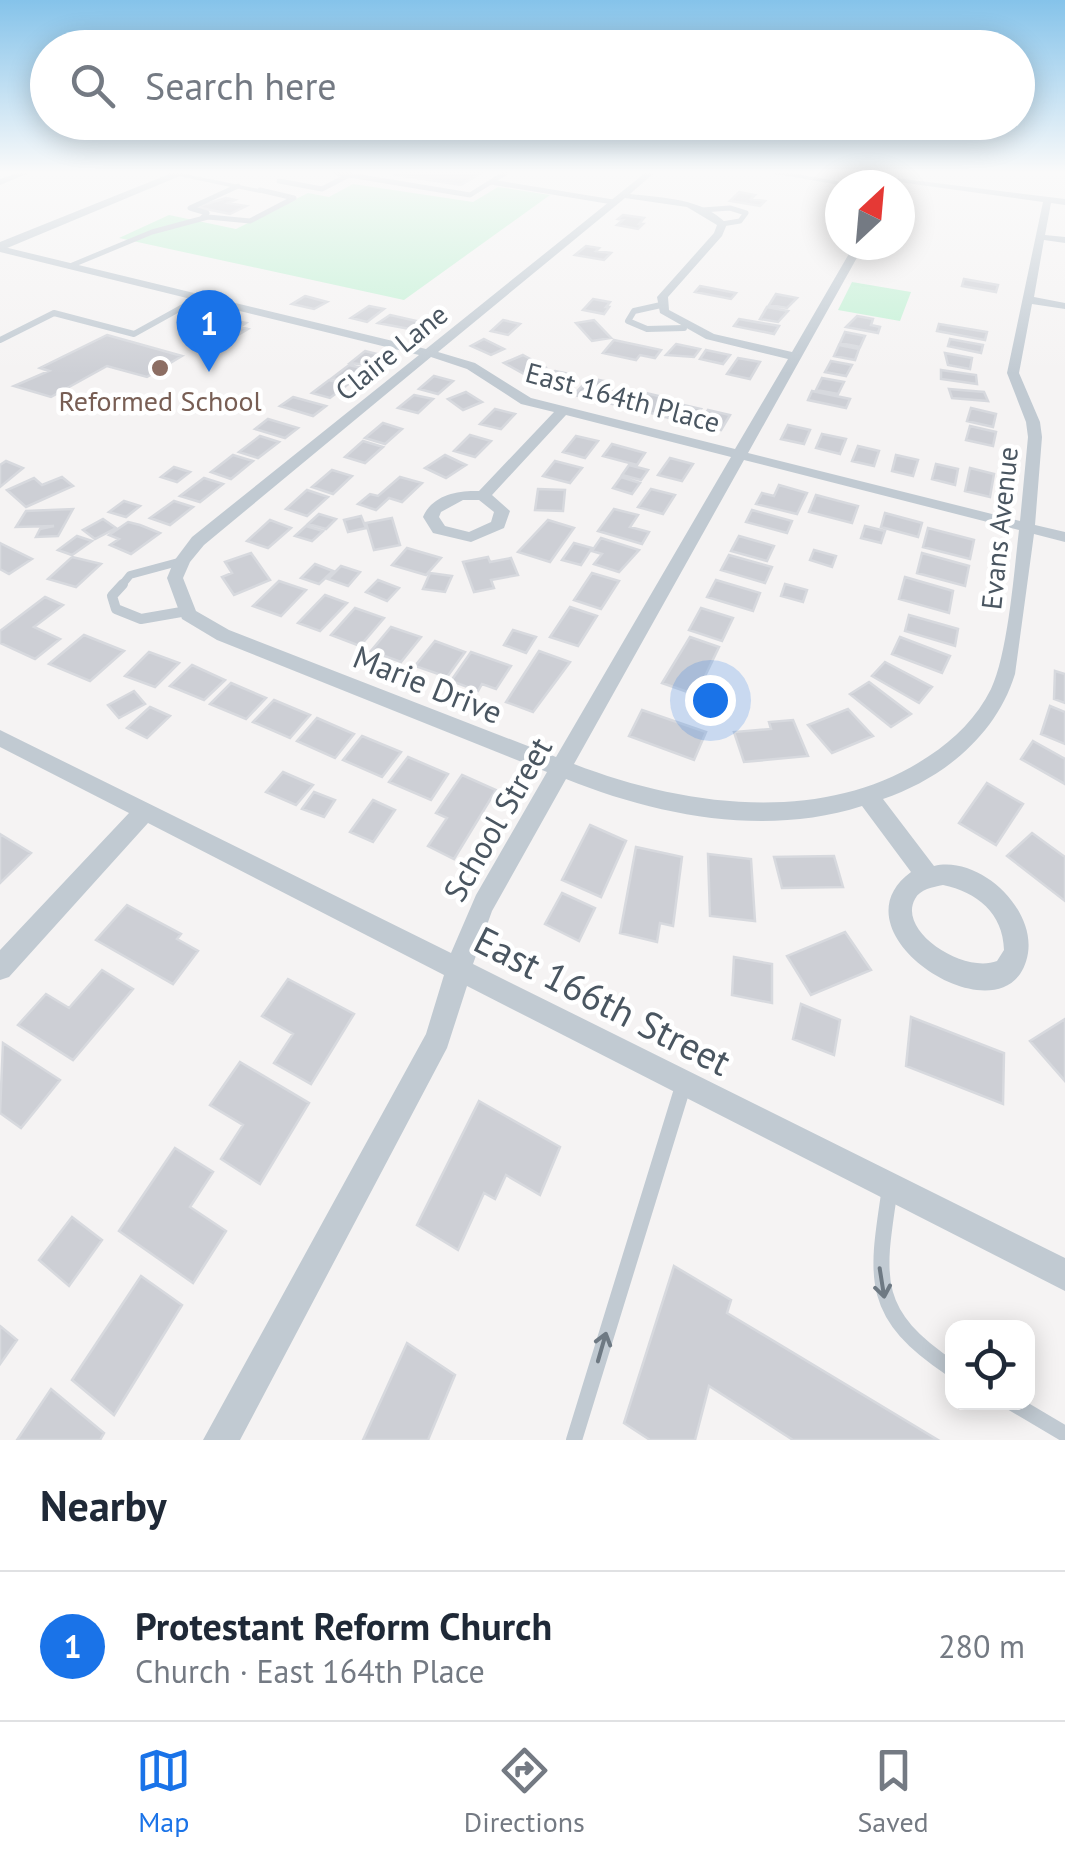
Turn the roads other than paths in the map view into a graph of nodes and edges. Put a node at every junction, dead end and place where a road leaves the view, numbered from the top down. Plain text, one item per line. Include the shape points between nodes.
1 (130, 240) edge
2 (568, 240) edge
3 (713, 240) edge
4 (1039, 240) edge
5 (0, 248) edge
6 (851, 260) edge
7 (70, 266) junction
8 (199, 298) junction
9 (1030, 300) junction
10 (661, 306) junction
11 (1065, 306) edge
12 (684, 328) junction
13 (0, 340) edge
14 (430, 354) junction
15 (797, 356) junction
16 (562, 410) junction
17 (743, 455) junction
18 (483, 496) dead end
19 (1030, 528) junction
20 (1065, 536) edge
21 (179, 569) junction
22 (187, 611) junction
23 (0, 738) edge
24 (563, 770) junction
25 (866, 794) junction
26 (144, 811) junction
27 (927, 875) junction
28 (0, 968) edge
29 (460, 970) junction
30 (684, 1083) junction
31 (890, 1187) junction
32 (1065, 1275) edge
33 (945, 1364) edge
34 (1024, 1410) edge
35 (1065, 1434) edge
36 (221, 1440) edge
37 (574, 1440) edge

1 - 7 lane
2 - 14 street, Claire Lane
3 - 10 street
4 - 9 street, Evans Avenue
5 - 7 street, East 164th Place
6 - 15 street, School Street
7 - 8 street, East 164th Place
8 - 13 lane via 134,334 54,313
8 - 14 street, East 164th Place
9 - 11 street
9 - 19 street, Evans Avenue via 1014,373 1035,437
10 - 12 street
10 - 12 lane via 634,312 628,321 647,330
12 - 15 street
14 - 16 street, East 164th Place via 471,366 514,396
14 - 21 street, Claire Lane via 198,541
15 - 17 street, School Street
16 - 17 street, East 164th Place
16 - 18 street
17 - 19 street, East 164th Place
17 - 24 street, School Street
19 - 20 street, East 164th Place
19 - 25 street, Evans Avenue via 1008,664 978,728 929,768
21 - 22 street
21 - 22 lane via 130,575 112,596 116,609 131,617
22 - 24 street, Marie Drive via 222,635
23 - 26 street, East 166th Street
24 - 25 street, Marie Drive via 641,795 737,811 829,804
24 - 29 street, School Street via 484,904
25 - 27 street
26 - 28 street
26 - 29 street, East 166th Street
27 - 27 street via 980,886 1009,915 1018,949 1002,973 965,977 927,958 912,942 901,908 904,893
29 - 30 street, East 166th Street
29 - 36 street, School Street via 438,1039
30 - 31 street, East 166th Street
37 -> 30 lane
31 - 32 street, East 166th Street
31 -> 33 lane via 878,1270 885,1305 906,1335
34 - 35 lane

